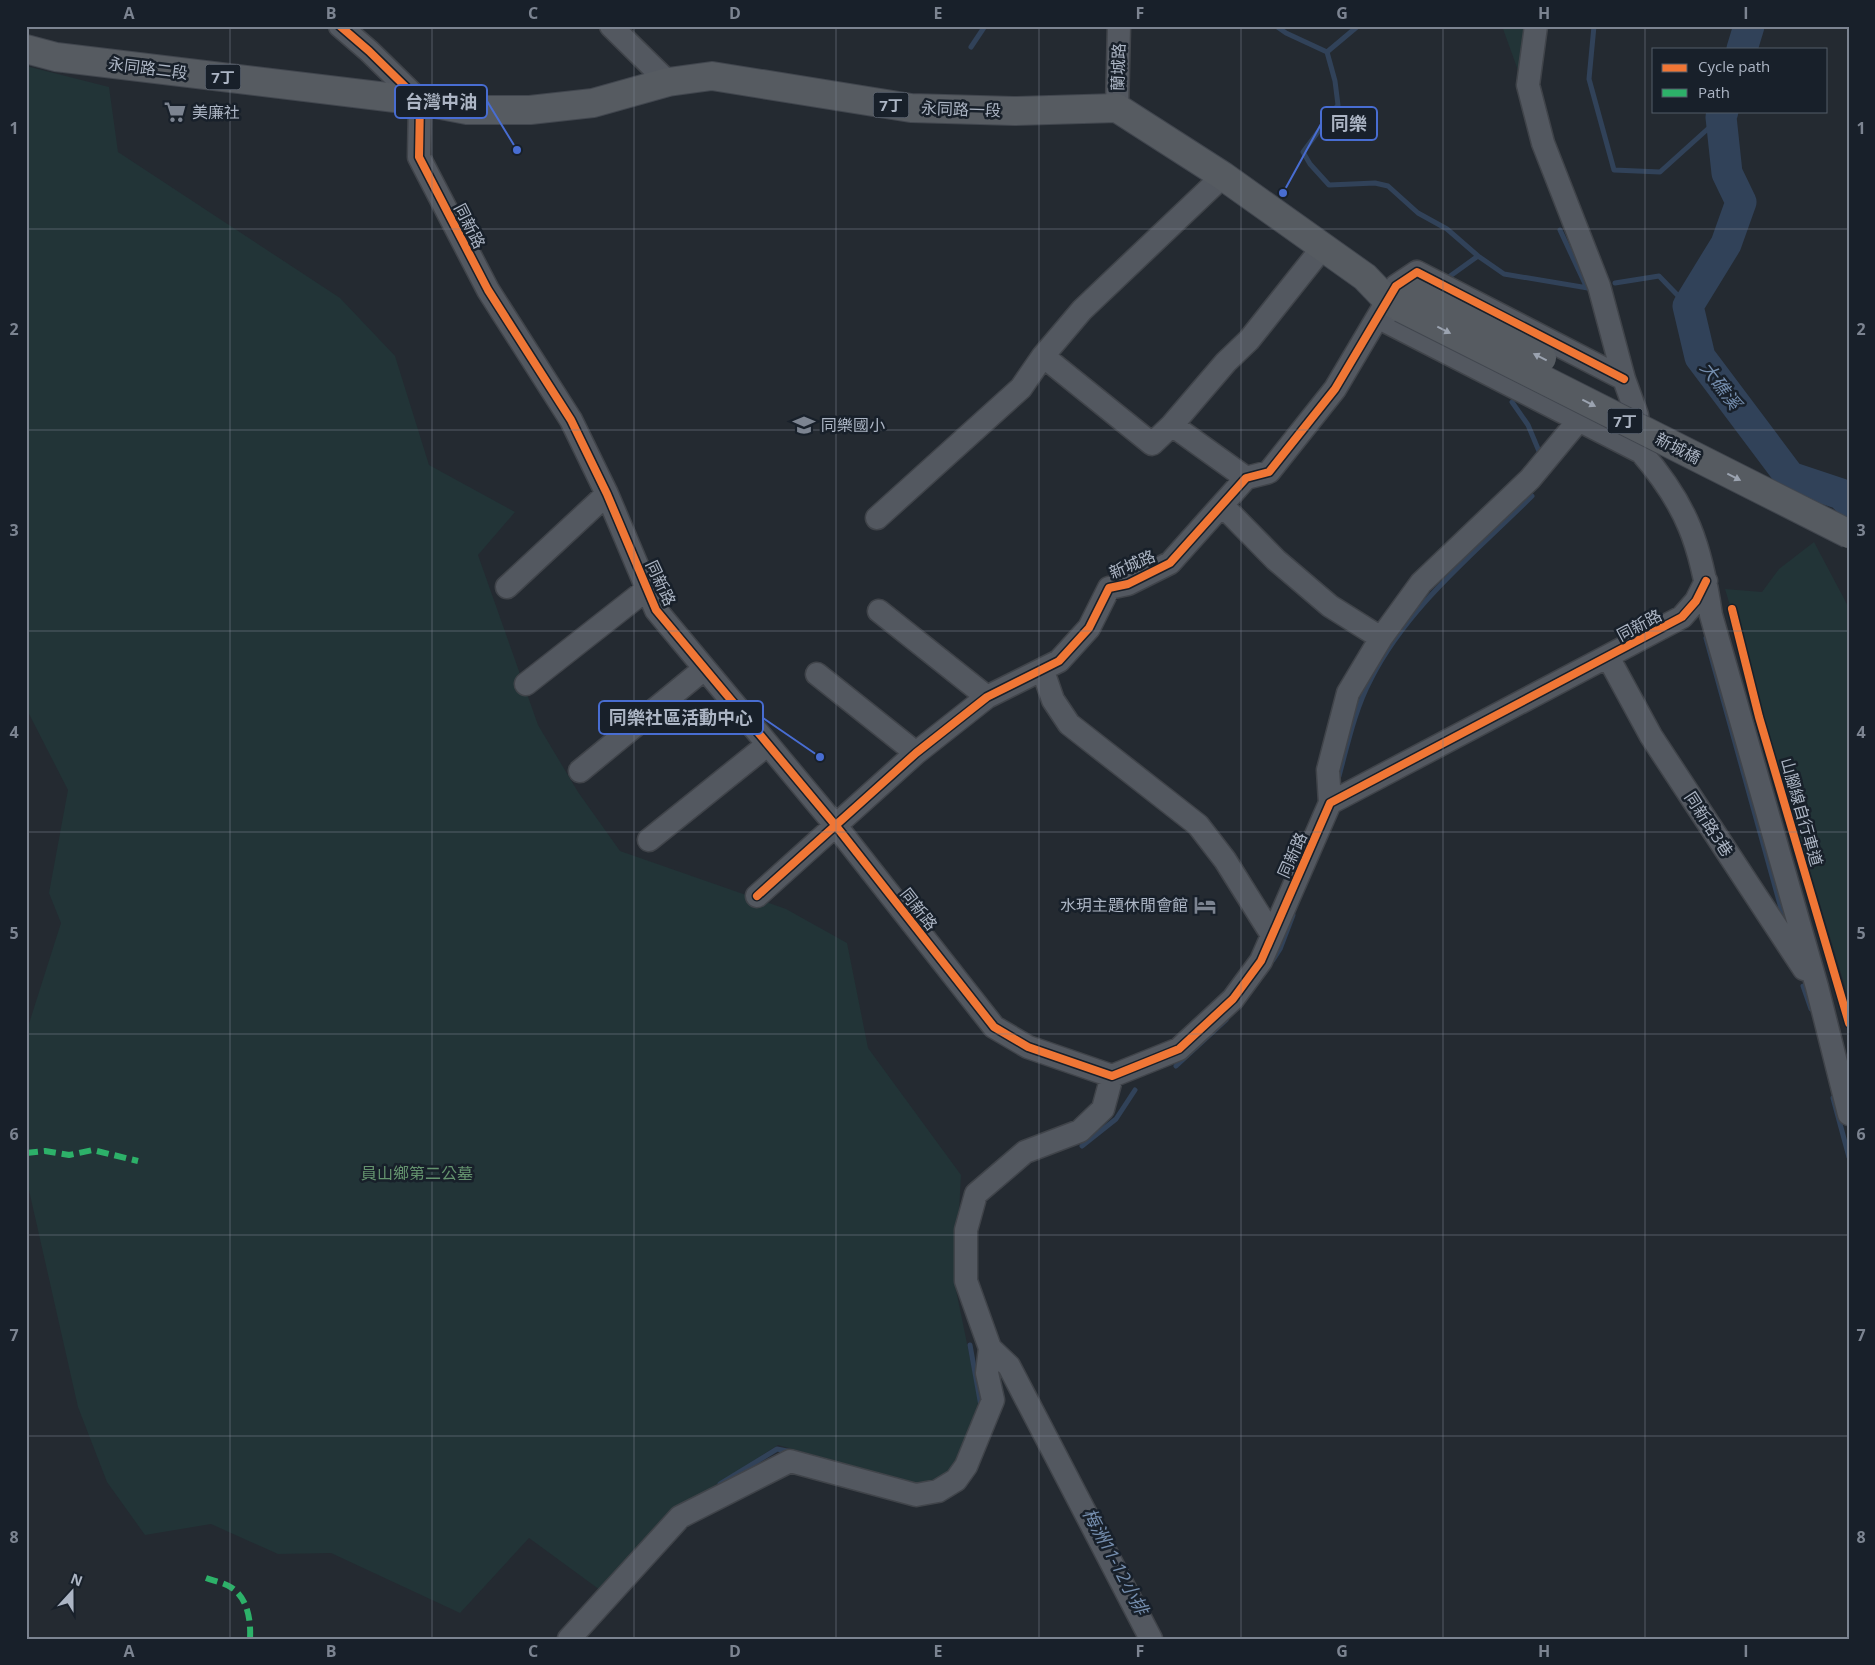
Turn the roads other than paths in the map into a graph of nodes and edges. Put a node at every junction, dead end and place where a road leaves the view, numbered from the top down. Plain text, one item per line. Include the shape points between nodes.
1 (340, 26) edge
2 (611, 26) edge
3 (1119, 26) edge
4 (1536, 26) edge
5 (26, 49) edge
6 (668, 82) junction
7 (420, 101) junction
8 (1117, 108) junction
9 (1223, 176) junction
10 (1323, 247) junction
11 (1399, 296) junction
12 (1043, 356) junction
13 (1624, 379) junction
14 (1580, 420) junction
15 (1172, 425) junction
16 (1641, 452) junction
17 (1246, 478) junction
18 (606, 494) junction
19 (1222, 505) junction
20 (1849, 513) edge
21 (877, 518) dead end
22 (1849, 534) edge
23 (1706, 581) junction
24 (507, 588) dead end
25 (647, 589) junction
26 (879, 611) dead end
27 (1381, 638) junction
28 (1608, 657) junction
29 (704, 669) junction
30 (1043, 672) junction
31 (817, 674) dead end
32 (526, 684) dead end
33 (987, 697) junction
34 (767, 745) junction
35 (916, 753) junction
36 (580, 771) dead end
37 (1330, 803) junction
38 (836, 826) junction
39 (649, 840) dead end
40 (757, 896) dead end
41 (1272, 935) junction
42 (1816, 987) junction
43 (1112, 1076) junction
44 (1849, 1114) edge
45 (990, 1348) junction
46 (569, 1639) edge
47 (1151, 1639) edge

1 - 7 street
2 - 6 street
3 - 8 street, 蘭城路
4 - 13 street via 1528,84 1534,110 1543,143 1599,286
5 - 7 main road, 永同路二段 / 7丁 via 56,57
6 - 7 main road, 永同路一段 / 7丁 via 593,103 530,110 467,110
6 - 8 main road, 永同路一段 / 7丁 via 712,76 911,108 1014,111
7 - 18 street, 同新路 via 419,158 488,290 571,420
8 - 9 main road, 7丁
9 - 10 main road, 7丁
9 - 12 street via 1082,310
10 - 11 main road, 7丁
10 - 15 street via 1249,340
11 - 13 street via 1417,272
11 - 14 street via 1387,322
11 - 17 street via 1335,389 1269,472
20 -> 11 main road, 新城橋 / 7丁, bridge
11 -> 22 main road, 新城橋 / 7丁, bridge
12 - 15 street via 1152,444
12 - 21 street via 1021,388
13 - 16 street via 1637,415
14 - 16 street
14 - 27 street via 1530,479 1421,583
15 - 17 street
16 - 23 street via 1670,488 1692,529
17 - 19 street, 新城路
18 - 24 street
18 - 25 street, 同新路
19 - 27 street via 1276,560 1330,606
19 - 30 street, 新城路 via 1170,563 1128,584 1109,588 1088,628 1059,661
23 - 28 street, 同新路 via 1696,601 1682,617
23 - 42 street via 1711,614
25 - 29 street, 同新路 via 656,610
25 - 32 street
26 - 33 street
27 - 37 street via 1348,693 1328,770
28 - 37 street, 同新路
28 - 42 street, 同新路3巷 via 1651,736
29 - 34 street, 同新路
29 - 36 street
30 - 33 street, 新城路
30 - 41 street via 1053,700 1069,724 1198,825 1225,860
31 - 35 street
33 - 35 street, 新城路
34 - 38 street, 同新路
34 - 39 street
35 - 38 street, 新城路
37 - 41 street, 同新路
38 - 40 street, 新城路
38 - 43 street, 同新路 via 994,1027 1028,1047
41 - 43 street, 同新路 via 1261,961 1233,999 1178,1049
42 - 44 street
43 - 45 street via 1103,1109 1080,1131 1025,1152 976,1194 966,1230 966,1281
45 - 46 street via 987,1374 993,1400 966,1466 956,1480 938,1491 916,1495 790,1460 680,1517
45 - 47 street via 1009,1366

